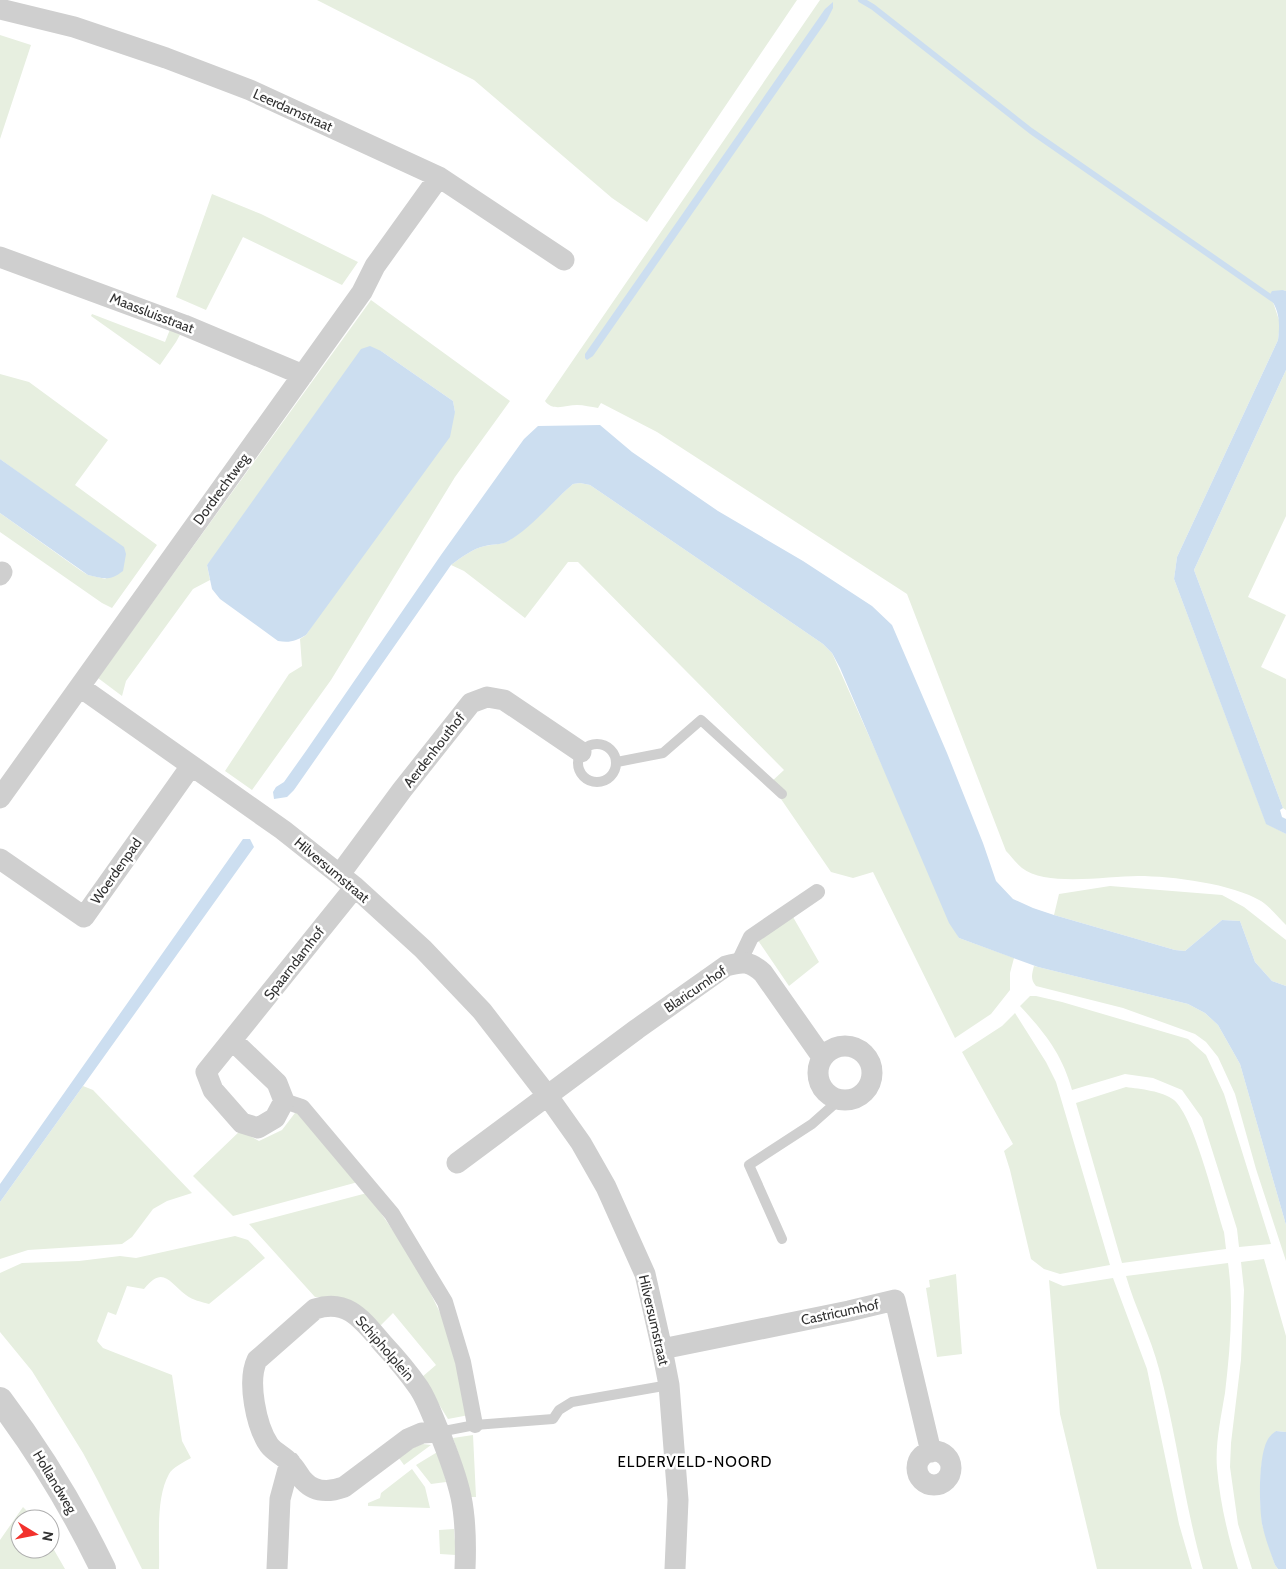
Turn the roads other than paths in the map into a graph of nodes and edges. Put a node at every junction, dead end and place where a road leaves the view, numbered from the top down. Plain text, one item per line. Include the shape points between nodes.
1 (0, 9) edge
2 (439, 177) junction
3 (0, 257) edge
4 (564, 260) dead end
5 (302, 375) junction
6 (80, 687) junction
7 (581, 752) junction
8 (616, 762) junction
9 (191, 766) junction
10 (782, 794) dead end
11 (0, 798) edge
12 (0, 859) edge
13 (347, 881) junction
14 (817, 892) dead end
15 (740, 962) junction
16 (232, 1040) junction
17 (822, 1057) junction
18 (547, 1095) junction
19 (839, 1100) junction
20 (284, 1101) junction
21 (457, 1163) dead end
22 (782, 1239) dead end
23 (662, 1349) junction
24 (669, 1385) junction
25 (0, 1400) edge
26 (475, 1425) junction
27 (439, 1432) junction
28 (930, 1452) dead end
29 (290, 1462) junction
30 (103, 1569) edge
31 (277, 1569) edge
32 (465, 1569) edge
33 (675, 1569) edge

1 - 2 street, Leerdamstraat via 74,27 201,71 250,90
2 - 4 street, Leerdamstraat
2 - 5 street, Dordrechtweg
3 - 5 street, Maassluisstraat via 184,324
5 - 6 street, Dordrechtweg
6 - 9 street, Hilversumstraat
6 - 11 street, Dordrechtweg
7 - 8 lane via 590,744 602,744 612,751
7 - 8 lane via 579,769 590,781 608,779
7 - 13 street, Aerdenhouthof via 504,700 487,697 471,703 402,790
8 - 10 lane via 663,753 701,720
9 - 12 street, Woerdenpad via 84,917
9 - 13 street, Hilversumstraat via 283,830
13 - 16 street, Spaarndamhof
13 - 18 street, Hilversumstraat via 423,949 482,1011
14 - 15 street via 751,937
15 - 17 street, Blaricumhof via 754,965 763,973
15 - 18 street, Blaricumhof via 726,966
16 - 20 street via 277,1083
16 - 20 street, Spaarndamhof via 206,1072 213,1090 242,1123 258,1128 274,1118
17 - 19 street via 818,1065 819,1083 831,1097
17 - 19 street via 837,1046 848,1046 863,1052 872,1068 872,1077 864,1092 857,1098
18 - 21 street
18 - 23 street, Hilversumstraat via 581,1143 606,1187 645,1274
19 - 22 lane via 812,1124 749,1165
20 - 26 street via 302,1107 392,1214 418,1254 446,1302 463,1362
23 - 24 street, Hilversumstraat
23 - 28 street, Castricumhof via 895,1300
24 - 26 lane via 572,1402 558,1410 553,1419
24 - 33 street, Hilversumstraat via 678,1500
25 - 30 street, Hollandweg via 51,1474
26 - 27 lane
27 - 29 street, Schipholplein via 408,1438 344,1488 332,1491 318,1490 304,1482
27 - 29 street, Schipholplein via 420,1389 368,1326 353,1313 337,1306 325,1306 310,1313 257,1360 253,1368 257,1418 269,1446
27 - 32 street, Schipholplein via 462,1498
29 - 31 street via 280,1500

